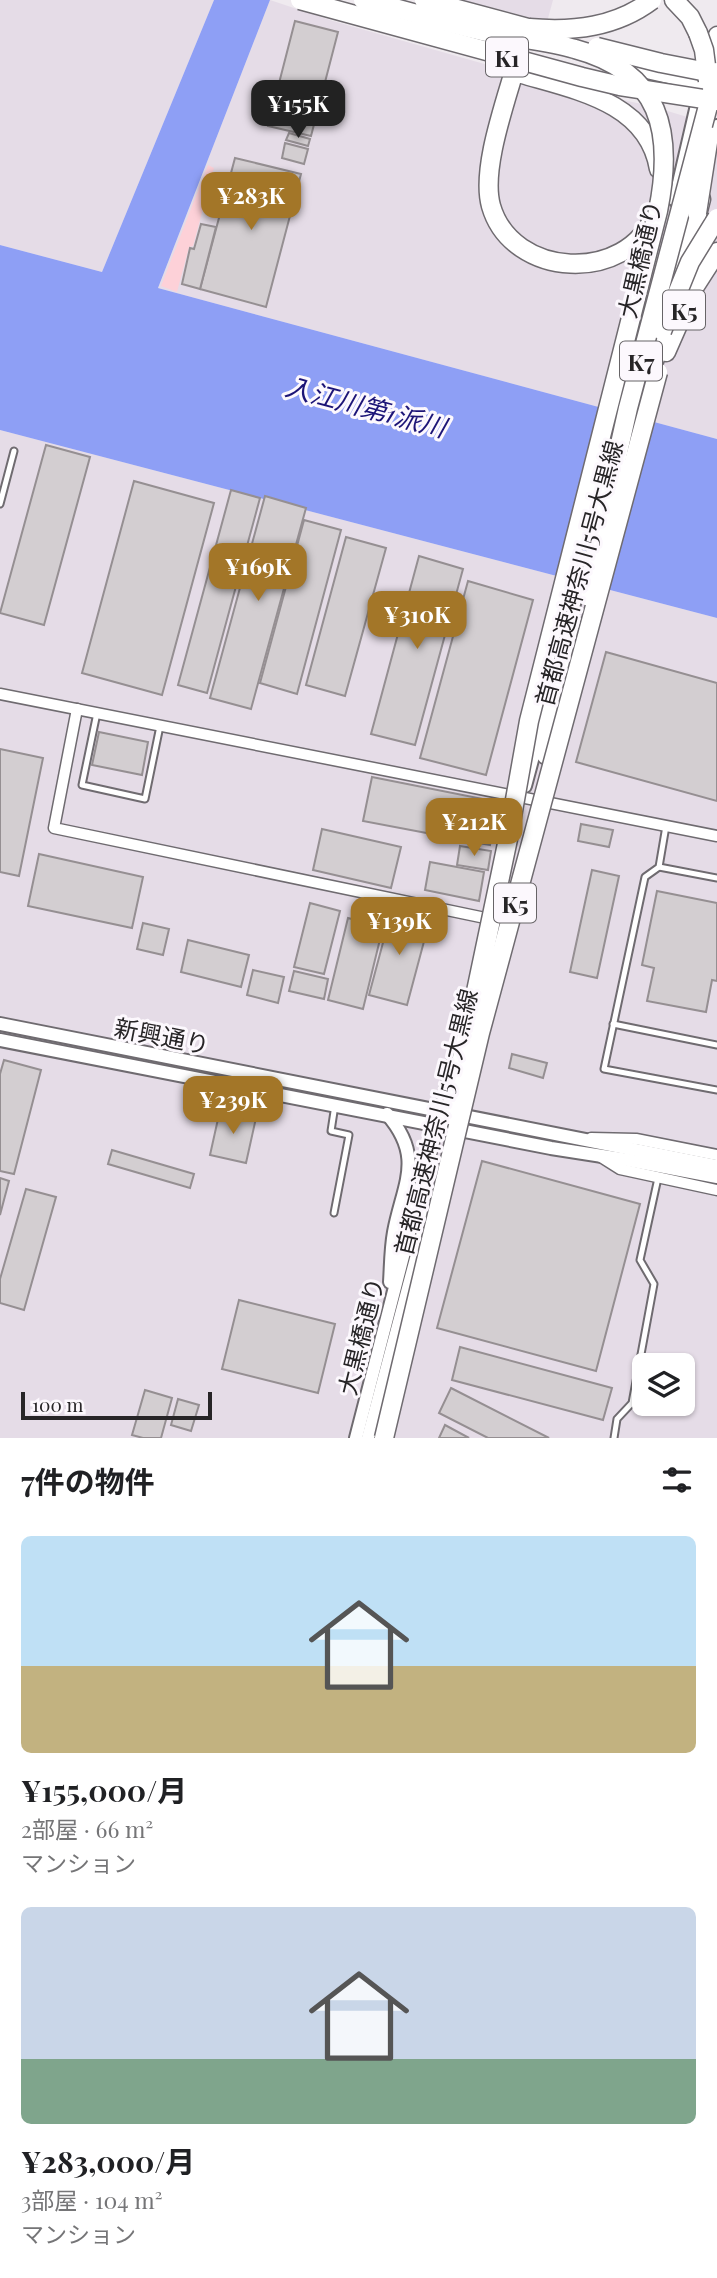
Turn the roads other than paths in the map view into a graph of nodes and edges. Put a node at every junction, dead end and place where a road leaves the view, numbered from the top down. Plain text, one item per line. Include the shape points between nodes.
1 (300, 0) edge
2 (415, 0) edge
3 (425, 0) edge
4 (652, 0) edge
5 (674, 0) edge
6 (372, 1) edge
7 (328, 4) edge
8 (717, 35) edge
9 (519, 54) junction
10 (638, 68) junction
11 (713, 79) edge
12 (717, 101) edge
13 (697, 105) junction
14 (717, 109) edge
15 (717, 126) edge
16 (717, 138) edge
17 (697, 213) junction
18 (717, 218) edge
19 (717, 252) edge
20 (658, 372) junction
21 (14, 451) dead end
22 (0, 504) edge
23 (574, 651) junction
24 (0, 694) edge
25 (77, 709) junction
26 (97, 713) junction
27 (160, 726) junction
28 (522, 796) junction
29 (542, 800) junction
30 (666, 826) junction
31 (717, 836) edge
32 (659, 867) junction
33 (717, 878) edge
34 (489, 919) junction
35 (0, 1024) edge
36 (613, 1024) junction
37 (0, 1040) edge
38 (717, 1045) edge
39 (717, 1081) edge
40 (716, 1090) edge
41 (335, 1105) junction
42 (387, 1114) junction
43 (447, 1119) junction
44 (573, 1138) junction
45 (598, 1155) junction
46 (717, 1155) edge
47 (717, 1166) edge
48 (717, 1177) edge
49 (658, 1178) junction
50 (717, 1190) edge
51 (334, 1213) dead end
52 (387, 1317) junction
53 (356, 1438) edge
54 (368, 1438) edge
55 (378, 1438) edge
56 (384, 1438) edge
57 (614, 1438) edge

1 - 7 highway, K1, bridge
2 - 10 lane
3 - 11 highway, K1, bridge
4 - 6 highway, bridge via 620,19 572,29 512,26
5 - 17 highway, bridge via 698,33 708,78 708,142
6 - 10 highway, bridge
6 - 43 highway, bridge via 465,28 562,45 604,59 631,76 646,93 661,125 665,150 658,211 529,721
7 - 9 lane
7 - 9 highway, bridge via 408,39 594,96 623,111 655,149 660,171 658,204 637,242 608,259 586,264 552,261 509,235 495,215 490,169
7 - 12 highway, K1, bridge via 582,77
8 - 11 main road
9 - 13 main road
10 - 11 main road
11 - 13 main road
11 - 23 highway, K7, bridge via 628,408
13 - 14 main road
13 - 28 street, 大黒橋通り, bridge via 625,411
15 - 29 street, 大黒橋通り, bridge
16 - 17 highway, K7, bridge
17 - 20 highway, K7, bridge
18 - 23 highway, K5, bridge via 690,262 662,331
19 - 20 highway, K5 via 691,295
20 - 56 highway, 首都高速神奈川5号大黒線 / K5, bridge via 480,1034
21 - 22 lane
23 - 43 highway, 首都高速神奈川5号大黒線 / K5, bridge
24 - 25 street
25 - 26 street
25 - 34 street via 54,828
26 - 27 street
26 - 27 lane via 82,785 145,799
27 - 28 street
28 - 29 street
28 - 34 street, 大黒橋通り
29 - 30 street
29 - 43 street, 大黒橋通り
30 - 31 street
30 - 32 lane
32 - 33 lane
32 - 36 lane via 645,877
34 - 43 street, 大黒橋通り
35 - 43 street, 新興通り
36 - 38 lane
36 - 40 lane via 604,1069
37 - 41 street, 新興通り
39 - 40 lane
41 - 42 street, 新興通り
41 - 51 lane via 331,1131 349,1135
42 - 43 street, 新興通り
42 - 52 street via 401,1130 409,1155 407,1185 394,1233
43 - 44 street
43 - 45 street via 551,1148
43 - 52 street, 大黒橋通り
43 - 54 street, 大黒橋通り
43 - 55 highway, 首都高速神奈川5号大黒線 / K5 via 429,1222
44 - 46 street via 636,1139
44 - 47 street
45 - 48 street
45 - 49 street via 620,1169
49 - 50 street
49 - 57 lane via 640,1260 654,1284 638,1380 632,1402 617,1419
52 - 53 street, 大黒橋通り

